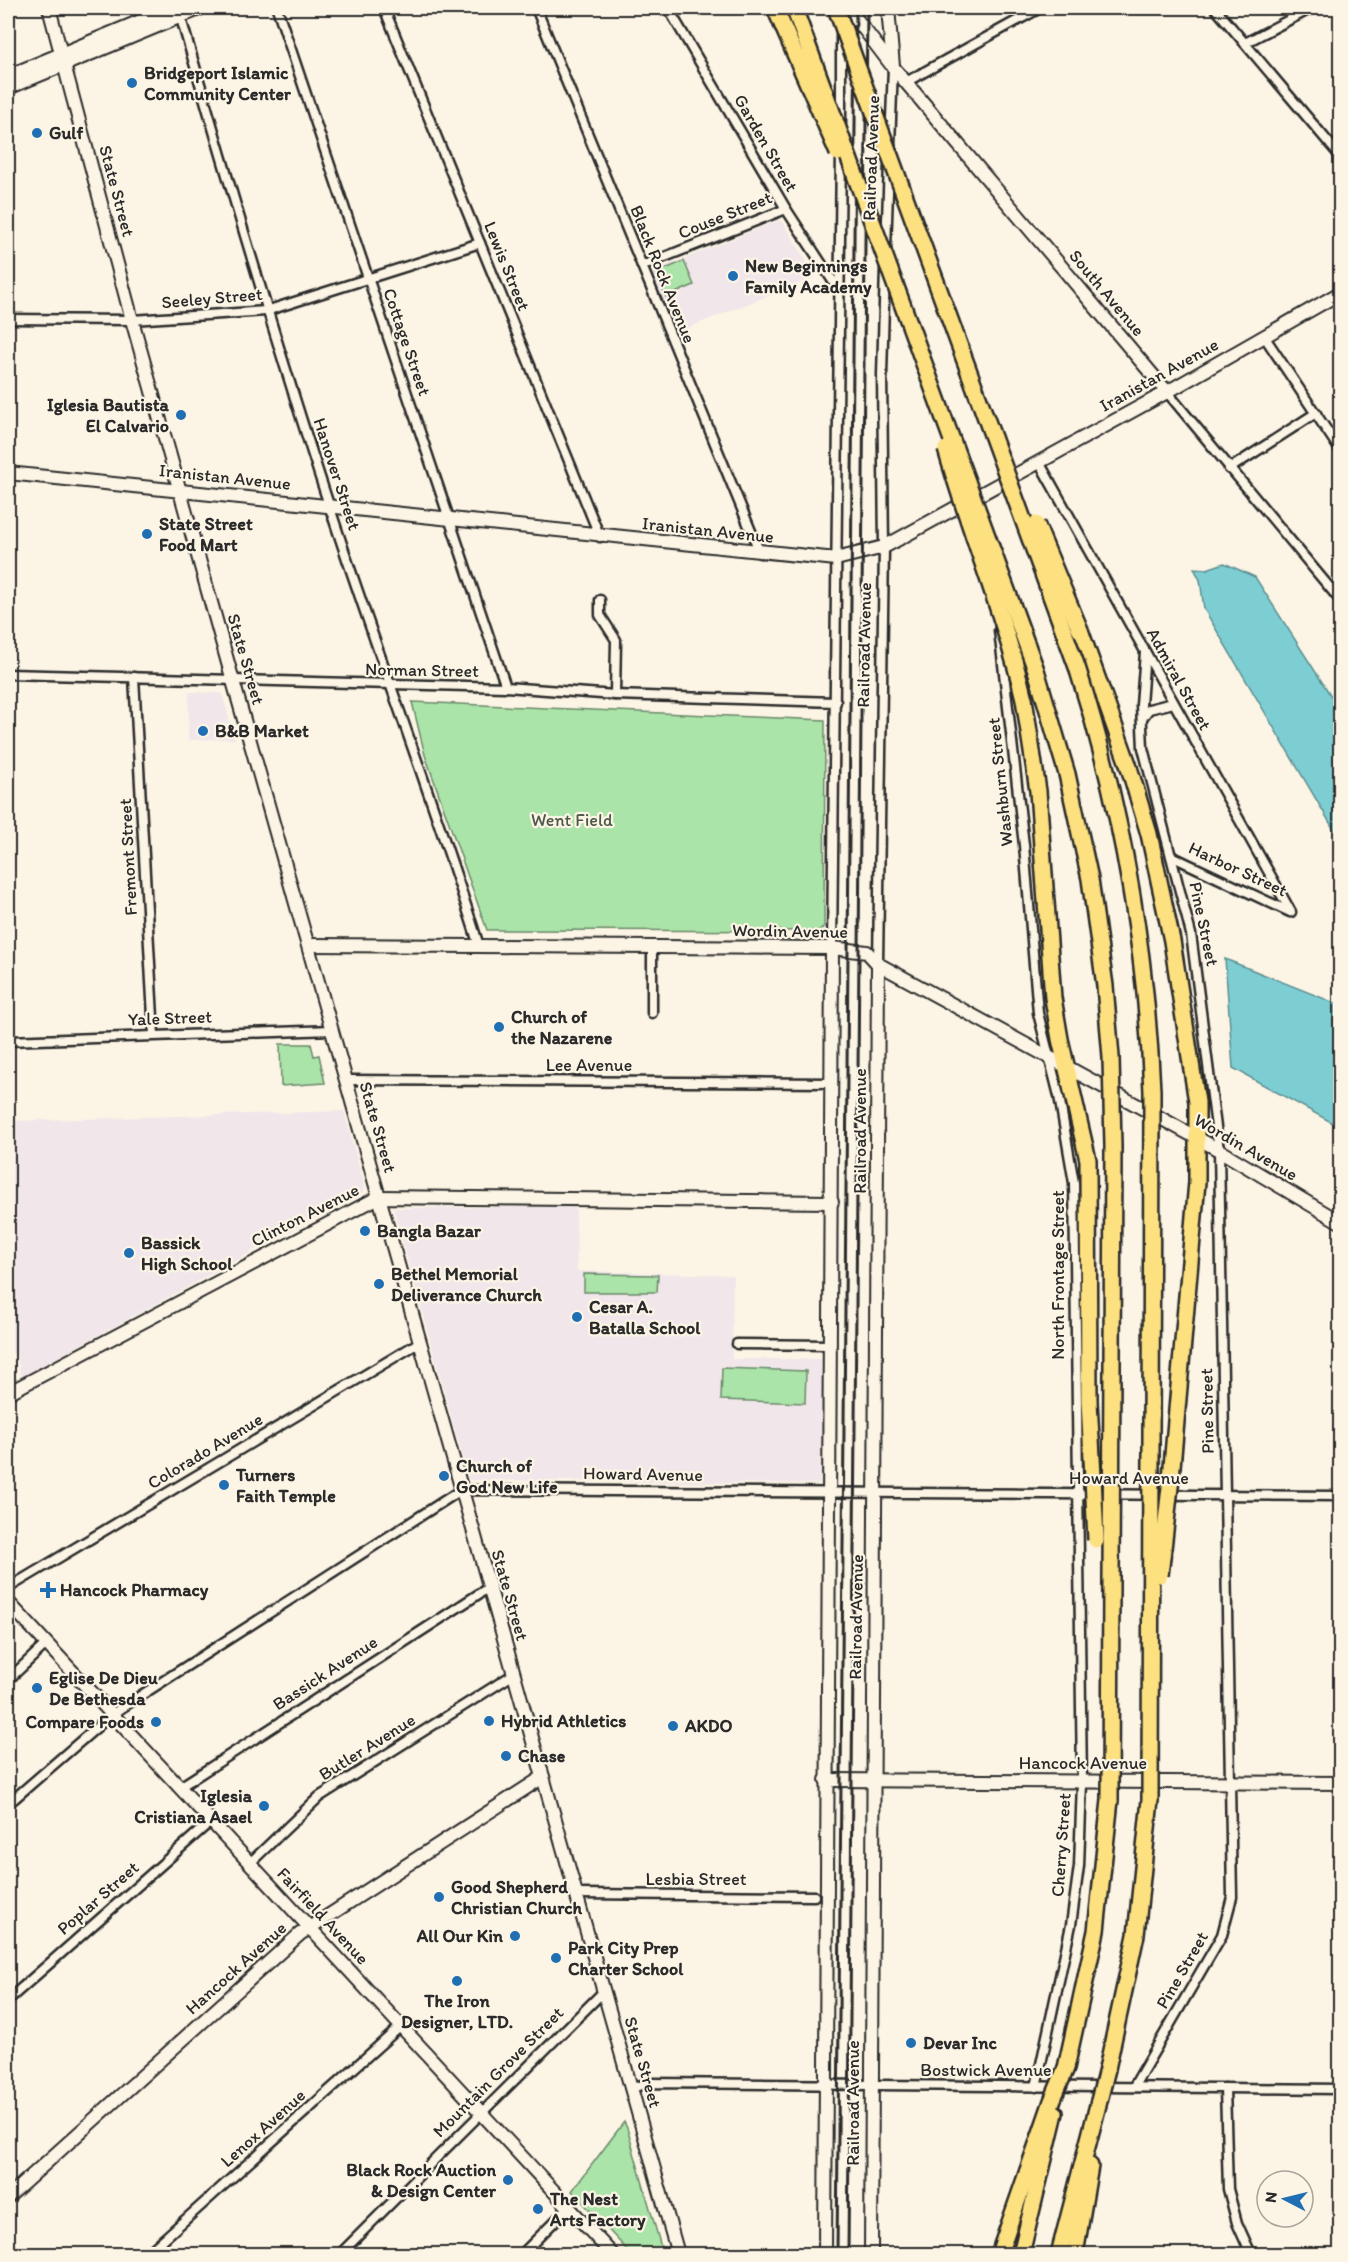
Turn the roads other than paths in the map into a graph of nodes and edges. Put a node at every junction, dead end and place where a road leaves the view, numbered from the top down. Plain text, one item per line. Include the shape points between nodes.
1 (49, 8) edge
2 (201, 8) edge
3 (277, 8) edge
4 (384, 8) edge
5 (536, 8) edge
6 (668, 8) edge
7 (775, 8) edge
8 (794, 8) edge
9 (836, 8) edge
10 (841, 8) edge
11 (848, 8) edge
12 (888, 8) edge
13 (1040, 8) edge
14 (1215, 8) edge
15 (1312, 8) edge
16 (177, 10) edge
17 (1245, 43) junction
18 (62, 58) junction
19 (893, 67) junction
20 (8, 76) edge
21 (906, 82) junction
22 (8, 88) edge
23 (1337, 145) edge
24 (1341, 156) edge
25 (786, 209) junction
26 (868, 214) junction
27 (480, 243) junction
28 (642, 266) junction
29 (369, 279) junction
30 (1341, 292) edge
31 (841, 293) junction
32 (266, 311) junction
33 (8, 319) edge
34 (908, 319) junction
35 (132, 320) junction
36 (1264, 336) junction
37 (968, 367) junction
38 (1167, 392) junction
39 (1316, 413) junction
40 (1341, 450) edge
41 (1039, 462) junction
42 (1229, 469) junction
43 (8, 473) edge
44 (181, 490) junction
45 (329, 507) junction
46 (959, 507) junction
47 (450, 519) junction
48 (600, 537) junction
49 (884, 547) junction
50 (760, 553) junction
51 (836, 560) junction
52 (600, 600) dead end
53 (1341, 600) edge
54 (1145, 652) junction
55 (8, 674) edge
56 (134, 677) junction
57 (233, 681) junction
58 (391, 686) junction
59 (506, 687) junction
60 (615, 695) junction
61 (836, 702) junction
62 (1173, 703) junction
63 (1142, 718) junction
64 (1171, 856) junction
65 (1291, 912) joint
66 (310, 945) junction
67 (479, 946) junction
68 (652, 947) junction
69 (832, 948) junction
70 (878, 964) junction
71 (652, 1014) dead end
72 (333, 1030) junction
73 (154, 1035) junction
74 (8, 1041) edge
75 (1050, 1059) junction
76 (1067, 1068) junction
77 (346, 1080) junction
78 (832, 1083) junction
79 (1199, 1140) junction
80 (1219, 1150) junction
81 (380, 1197) junction
82 (832, 1202) junction
83 (1341, 1222) edge
84 (420, 1342) junction
85 (737, 1344) dead end
86 (831, 1345) junction
87 (8, 1393) edge
88 (461, 1490) junction
89 (829, 1491) junction
90 (876, 1492) junction
91 (1078, 1494) junction
92 (1225, 1495) junction
93 (1341, 1496) edge
94 (1112, 1557) junction
95 (8, 1588) edge
96 (488, 1588) junction
97 (8, 1602) edge
98 (1152, 1634) junction
99 (45, 1645) junction
100 (514, 1674) junction
101 (8, 1680) edge
102 (112, 1714) junction
103 (543, 1777) junction
104 (826, 1780) junction
105 (873, 1781) junction
106 (1230, 1781) junction
107 (1082, 1782) junction
108 (1341, 1783) edge
109 (180, 1787) junction
110 (8, 1804) edge
111 (211, 1821) junction
112 (250, 1863) junction
113 (578, 1894) junction
114 (814, 1896) dead end
115 (309, 1928) junction
116 (604, 1991) junction
117 (8, 2000) edge
118 (401, 2026) junction
119 (826, 2084) junction
120 (871, 2085) junction
121 (1036, 2086) junction
122 (1134, 2086) junction
123 (632, 2088) junction
124 (1225, 2088) junction
125 (1341, 2089) edge
126 (1055, 2101) junction
127 (1099, 2101) junction
128 (479, 2114) junction
129 (8, 2197) edge
130 (568, 2208) junction
131 (147, 2254) edge
132 (340, 2254) edge
133 (522, 2254) edge
134 (612, 2254) edge
135 (678, 2254) edge
136 (825, 2254) edge
137 (871, 2254) edge
138 (999, 2254) edge
139 (1021, 2254) edge
140 (1059, 2254) edge
141 (1075, 2254) edge
142 (1251, 2254) edge

1 - 18 street, State Street
2 - 16 street
3 - 29 street, Cottage Street
4 - 27 street, Lewis Street
5 - 28 street, Black Rock Avenue
6 - 25 street, Garden Street
7 - 26 highway, bridge via 825,127
8 - 26 highway, bridge
9 - 37 highway, bridge
10 - 31 street, Railroad Avenue
11 - 19 street, South Avenue
12 - 19 street, Railroad Avenue
13 - 21 street
14 - 17 street
15 - 17 street
16 - 18 street
16 - 32 street, Hanover Street
17 - 23 street
18 - 20 street
18 - 22 street
18 - 35 street, State Street
19 - 21 street, South Avenue
19 - 49 street, Railroad Avenue via 882,375
21 - 38 street, South Avenue
23 - 24 street
25 - 28 street, Couse Street
25 - 31 street, Garden Street
26 - 34 highway, bridge
27 - 29 street, Seeley Street
27 - 48 street, Lewis Street
28 - 50 street, Black Rock Avenue
29 - 32 street, Seeley Street
29 - 47 street, Cottage Street
30 - 36 street, Iranistan Avenue
31 - 51 street, Railroad Avenue
32 - 35 street, Seeley Street
32 - 45 street, Hanover Street
33 - 35 street, Seeley Street
34 - 76 highway, bridge via 963,510 1005,628 1024,699 1038,791 1051,982
34 - 94 highway, bridge via 1036,670 1067,774 1090,879 1105,986 1113,1094
35 - 44 street, State Street
36 - 38 street, Iranistan Avenue
36 - 39 street
37 - 79 highway, bridge via 1080,630 1128,764 1158,870 1190,1048
37 - 98 highway, bridge via 1088,701 1116,805 1140,944 1151,1052 1153,1130
38 - 41 street, Iranistan Avenue
38 - 42 street, South Avenue
39 - 40 street
39 - 42 street
41 - 46 street, Iranistan Avenue
41 - 54 street, Admiral Street
42 - 53 street, South Avenue
43 - 44 street, Iranistan Avenue
44 - 45 street, Iranistan Avenue
44 - 57 street, State Street
45 - 47 street, Iranistan Avenue
45 - 58 street, Hanover Street
46 - 49 street, Iranistan Avenue
46 - 75 street, Washburn Street via 998,625 1024,845 1038,1013
47 - 48 street, Iranistan Avenue
47 - 59 street, Cottage Street
48 - 50 street, Iranistan Avenue
49 - 51 street, Iranistan Avenue
49 - 70 street, Railroad Avenue
50 - 51 street, Iranistan Avenue
51 - 61 street, Railroad Avenue
52 - 60 street via 600,615 616,640
54 - 62 street, Admiral Street
54 - 63 street, Pine Street
55 - 56 street, Norman Street
56 - 57 street, Norman Street
56 - 73 street, Fremont Street
57 - 58 street, Norman Street
57 - 66 street, State Street
58 - 59 street, Norman Street
58 - 67 street, Hanover Street
59 - 60 street, Norman Street
60 - 61 street, Norman Street
61 - 69 street, Railroad Avenue
62 - 63 street via 1149,709
62 - 65 street, Admiral Street
63 - 64 street, Pine Street via 1143,748
64 - 65 street, Harbor Street
64 - 80 street, Pine Street via 1193,946
66 - 67 street, Wordin Avenue
66 - 72 street, State Street
67 - 68 street, Wordin Avenue
68 - 69 street, Wordin Avenue
68 - 71 street
69 - 70 street, Wordin Avenue via 867,952
69 - 78 street, Railroad Avenue
70 - 75 street, Wordin Avenue
70 - 90 street, Railroad Avenue
72 - 73 street, Yale Street
72 - 77 street, State Street
73 - 74 street, Yale Street
75 - 76 street, Wordin Avenue
75 - 91 street, North Frontage Street via 1074,1184
76 - 79 street, Wordin Avenue
76 - 94 highway, bridge via 1083,1130 1089,1174 1089,1401 1096,1540
77 - 78 street, Lee Avenue
77 - 81 street, State Street
78 - 82 street, Railroad Avenue
79 - 80 street, Wordin Avenue
79 - 98 highway, bridge via 1171,1478
80 - 83 street, Wordin Avenue
80 - 92 street, Pine Street
81 - 82 street, Clinton Avenue
81 - 84 street, State Street
81 - 87 street, Clinton Avenue
82 - 86 street, Railroad Avenue
84 - 88 street, State Street
84 - 95 street, Colorado Avenue
85 - 86 street
86 - 89 street, Railroad Avenue
88 - 89 street, Howard Avenue
88 - 96 street, State Street
88 - 102 street
89 - 90 street, Howard Avenue
89 - 104 street, Railroad Avenue
90 - 91 street, Howard Avenue
90 - 105 street, Railroad Avenue
91 - 92 street, Howard Avenue
91 - 107 street, Cherry Street
92 - 93 street, Howard Avenue
92 - 106 street, Pine Street
94 - 126 highway, bridge via 1110,1800 1096,1931
96 - 100 street, State Street
96 - 109 street, Bassick Avenue
97 - 99 street, Fairfield Avenue
98 - 127 highway, bridge via 1150,1800 1136,1935
99 - 101 street
99 - 102 street, Fairfield Avenue
100 - 103 street, State Street
100 - 112 street, Butler Avenue via 319,1797
102 - 109 street, Fairfield Avenue
102 - 110 street
103 - 113 street, State Street
103 - 115 street, Hancock Avenue
104 - 105 street, Hancock Avenue
104 - 119 street, Railroad Avenue
105 - 107 street, Hancock Avenue
105 - 120 street, Railroad Avenue
106 - 107 street, Hancock Avenue
106 - 108 street, Hancock Avenue
106 - 122 street, Pine Street via 1232,1897 1222,1935
107 - 121 street, Cherry Street via 1079,1866 1071,1925
109 - 111 street, Fairfield Avenue
111 - 112 street, Fairfield Avenue
111 - 117 street, Poplar Street
112 - 115 street, Fairfield Avenue
113 - 114 street, Lesbia Street
113 - 116 street, State Street
115 - 118 street, Fairfield Avenue
115 - 129 street, Hancock Avenue
116 - 123 street, State Street
116 - 128 street, Mountain Grove Street
118 - 128 street, Fairfield Avenue
118 - 131 street, Lenox Avenue
119 - 120 street, Bostwick Avenue
119 - 123 street, Bostwick Avenue via 648,2083
119 - 136 street, Railroad Avenue
120 - 121 street, Bostwick Avenue
120 - 137 street, Railroad Avenue
121 - 122 street, Bostwick Avenue
122 - 124 street, Bostwick Avenue
123 - 135 street, State Street
124 - 125 street, Bostwick Avenue
124 - 142 street via 1228,2189
126 - 138 highway
126 - 139 highway
127 - 140 highway
127 - 141 highway
128 - 130 street, Fairfield Avenue
128 - 132 street, Mountain Grove Street
130 - 133 street
130 - 134 street, Fairfield Avenue

